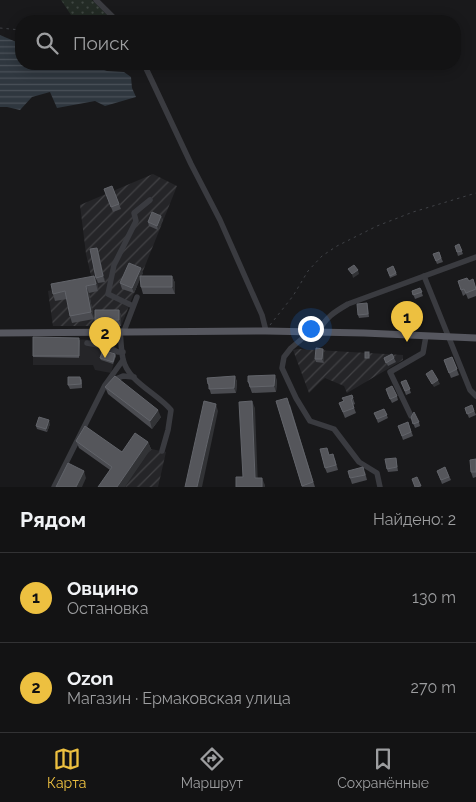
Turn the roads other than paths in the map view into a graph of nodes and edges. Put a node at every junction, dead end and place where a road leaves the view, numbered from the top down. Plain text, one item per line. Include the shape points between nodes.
1 (96, 0) edge
2 (111, 15) edge
3 (147, 70) edge
4 (150, 200) dead end
5 (476, 257) edge
6 (424, 276) junction
7 (137, 297) dead end
8 (133, 306) junction
9 (122, 331) junction
10 (266, 331) junction
11 (310, 332) junction
12 (320, 332) junction
13 (0, 333) edge
14 (426, 336) junction
15 (448, 337) junction
16 (476, 338) edge
17 (87, 343) dead end
18 (122, 352) junction
19 (123, 360) junction
20 (134, 377) junction
21 (105, 385) junction
22 (476, 396) edge
23 (411, 416) edge
24 (162, 451) dead end
25 (54, 487) edge
26 (380, 487) edge

1 - 2 street
3 - 10 street via 220,220
4 - 8 street via 134,213 136,221 114,265 108,294
5 - 6 street
6 - 12 street via 348,304 321,326
6 - 15 street
7 - 8 street
8 - 9 street
9 - 10 main road
9 - 13 main road
9 - 18 street
10 - 11 main road
11 - 12 main road
11 - 26 street via 288,353 282,368 310,421 334,429 359,462 377,473
12 - 14 main road
14 - 15 main road
14 - 23 street via 423,353 390,372
15 - 16 main road
15 - 22 street via 470,390
17 - 18 street
18 - 19 street
19 - 20 street
19 - 21 street
20 - 21 street via 122,376
20 - 24 street via 171,410
21 - 25 street

